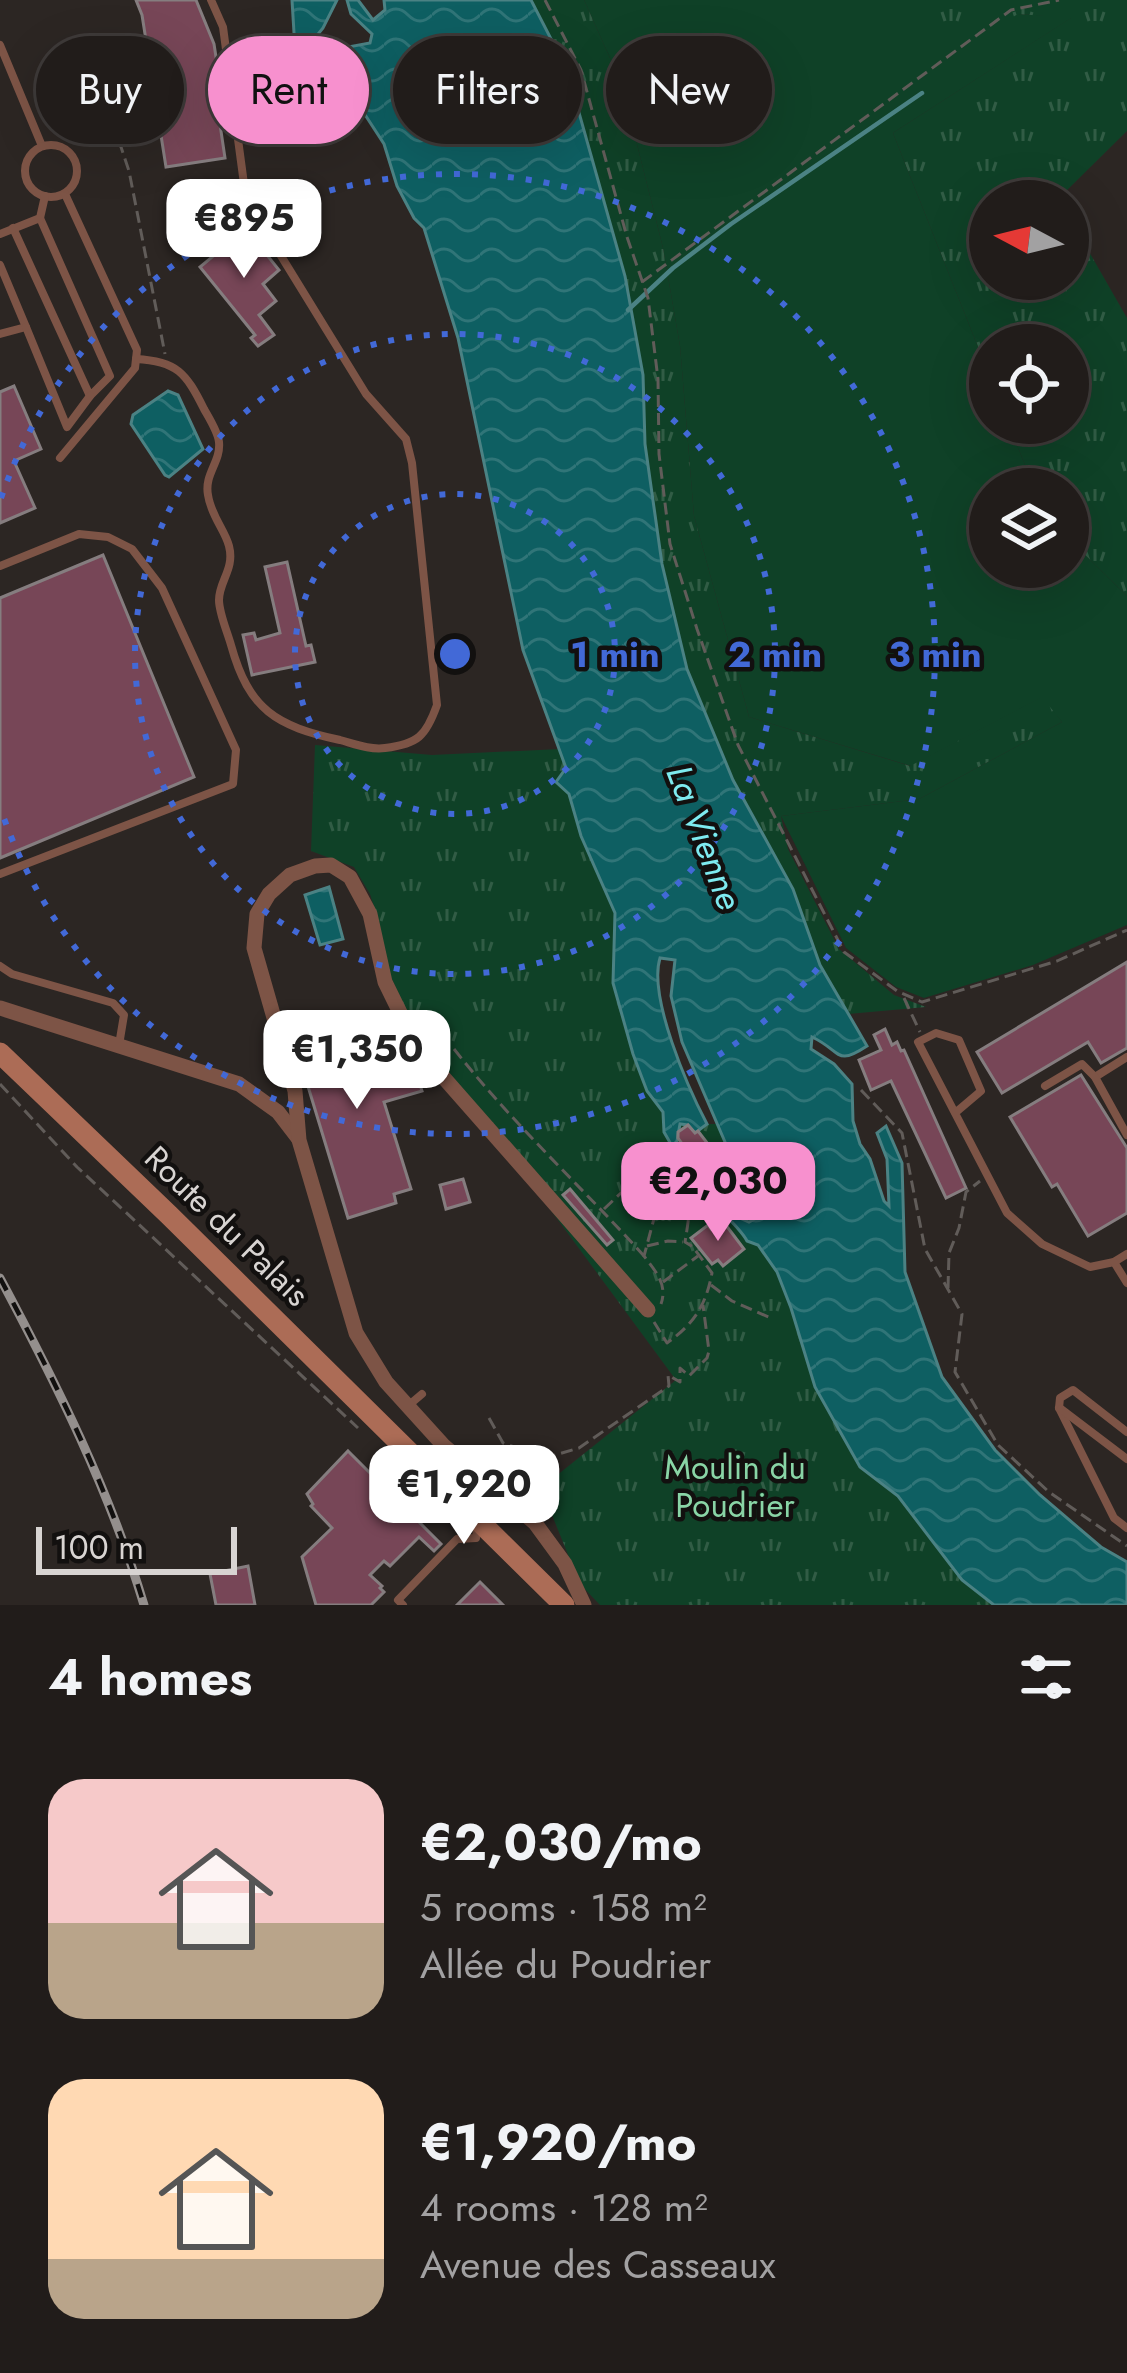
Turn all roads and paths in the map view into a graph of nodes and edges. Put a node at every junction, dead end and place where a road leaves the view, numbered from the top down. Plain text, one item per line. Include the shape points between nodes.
1 (212, 0) edge
2 (544, 0) edge
3 (1059, 0) edge
4 (0, 45) edge
5 (118, 144) edge
6 (42, 146) junction
7 (64, 194) junction
8 (45, 196) junction
9 (40, 218) junction
10 (14, 229) junction
11 (0, 234) edge
12 (0, 265) edge
13 (643, 284) junction
14 (26, 327) junction
15 (0, 334) edge
16 (136, 359) junction
17 (166, 362) junction
18 (91, 396) junction
19 (60, 458) dead end
20 (0, 566) edge
21 (0, 874) edge
22 (1127, 930) edge
23 (0, 966) edge
24 (902, 993) junction
25 (0, 1008) edge
26 (922, 1040) junction
27 (119, 1046) junction
28 (454, 1049) dead end
29 (0, 1054) edge
30 (1127, 1057) edge
31 (1095, 1077) junction
32 (0, 1084) edge
33 (1045, 1085) dead end
34 (861, 1090) dead end
35 (955, 1113) junction
36 (1127, 1135) edge
37 (299, 1140) junction
38 (668, 1154) junction
39 (643, 1175) junction
40 (987, 1175) junction
41 (685, 1180) junction
42 (622, 1192) junction
43 (656, 1196) junction
44 (665, 1206) junction
45 (690, 1209) junction
46 (603, 1210) junction
47 (656, 1211) junction
48 (685, 1242) junction
49 (647, 1246) junction
50 (1127, 1253) edge
51 (699, 1255) junction
52 (644, 1256) junction
53 (1114, 1262) junction
54 (663, 1282) junction
55 (1127, 1282) edge
56 (710, 1284) junction
57 (948, 1289) junction
58 (703, 1305) junction
59 (651, 1316) junction
60 (772, 1319) dead end
61 (422, 1394) dead end
62 (407, 1406) junction
63 (1060, 1408) junction
64 (489, 1418) dead end
65 (361, 1430) dead end
66 (1127, 1432) edge
67 (1127, 1459) edge
68 (477, 1521) junction
69 (1127, 1528) edge
70 (1127, 1546) edge
71 (403, 1605) edge
72 (564, 1605) edge
73 (584, 1605) edge

1 - 17 lane via 223,26 247,199 366,394 406,439 437,706 418,739 377,749 313,735 254,701 219,598 229,545 215,522 207,476 220,443 189,378
2 - 13 path via 580,70
3 - 13 path via 1011,10
4 - 6 lane
5 - 17 path
6 - 7 lane via 57,145 77,167
6 - 8 lane via 25,172
7 - 8 lane
7 - 16 lane
8 - 9 lane
9 - 10 lane
9 - 18 lane via 110,376
10 - 11 lane
10 - 18 lane
12 - 14 lane
13 - 24 path via 670,544 738,745 844,952
14 - 15 lane
14 - 18 lane via 67,427
16 - 17 lane
16 - 19 lane
20 - 21 lane via 79,534 132,549 162,588 236,750 233,784
22 - 24 path via 1058,961 922,1002
23 - 27 lane via 113,1003 124,1016
24 - 26 path
25 - 27 street
26 - 35 lane
26 - 35 lane via 936,1033 959,1040 981,1091
27 - 37 street via 239,1084 278,1112
28 - 46 path
29 - 68 main road, Route du Palais
30 - 31 lane
31 - 33 lane via 1082,1064
31 - 36 lane
32 - 65 path via 77,1167
34 - 57 path via 902,1133 925,1249
35 - 40 lane
37 - 59 street via 295,1091 254,948 257,914 290,875 332,865 350,877 370,914 386,982 421,1050
37 - 62 street via 356,1333
38 - 39 path
38 - 41 path
38 - 43 path
39 - 42 path
39 - 43 path
40 - 53 lane via 1007,1213 1042,1244 1090,1268
40 - 57 path via 966,1192
41 - 43 path
41 - 45 path
42 - 43 path
42 - 46 path
43 - 44 path
43 - 47 path via 649,1205
44 - 45 path
44 - 47 path
45 - 48 path
46 - 52 path
47 - 49 path
48 - 49 path
48 - 51 path
49 - 52 path
50 - 53 lane
51 - 54 path
51 - 56 path
52 - 54 path
53 - 55 lane
54 - 59 path
56 - 58 path
56 - 60 path
57 - 70 path via 962,1314 955,1372 998,1444 1048,1492
58 - 59 path via 667,1343
58 - 64 path via 707,1358 689,1376 680,1368 680,1382 668,1375 669,1386 579,1448 545,1458 503,1443
61 - 62 lane
62 - 73 street via 535,1523
63 - 66 lane via 1060,1397 1073,1390
63 - 67 lane
63 - 69 lane via 1114,1518
68 - 71 lane via 476,1538 458,1539 398,1600
68 - 72 main road, Route du Palais

